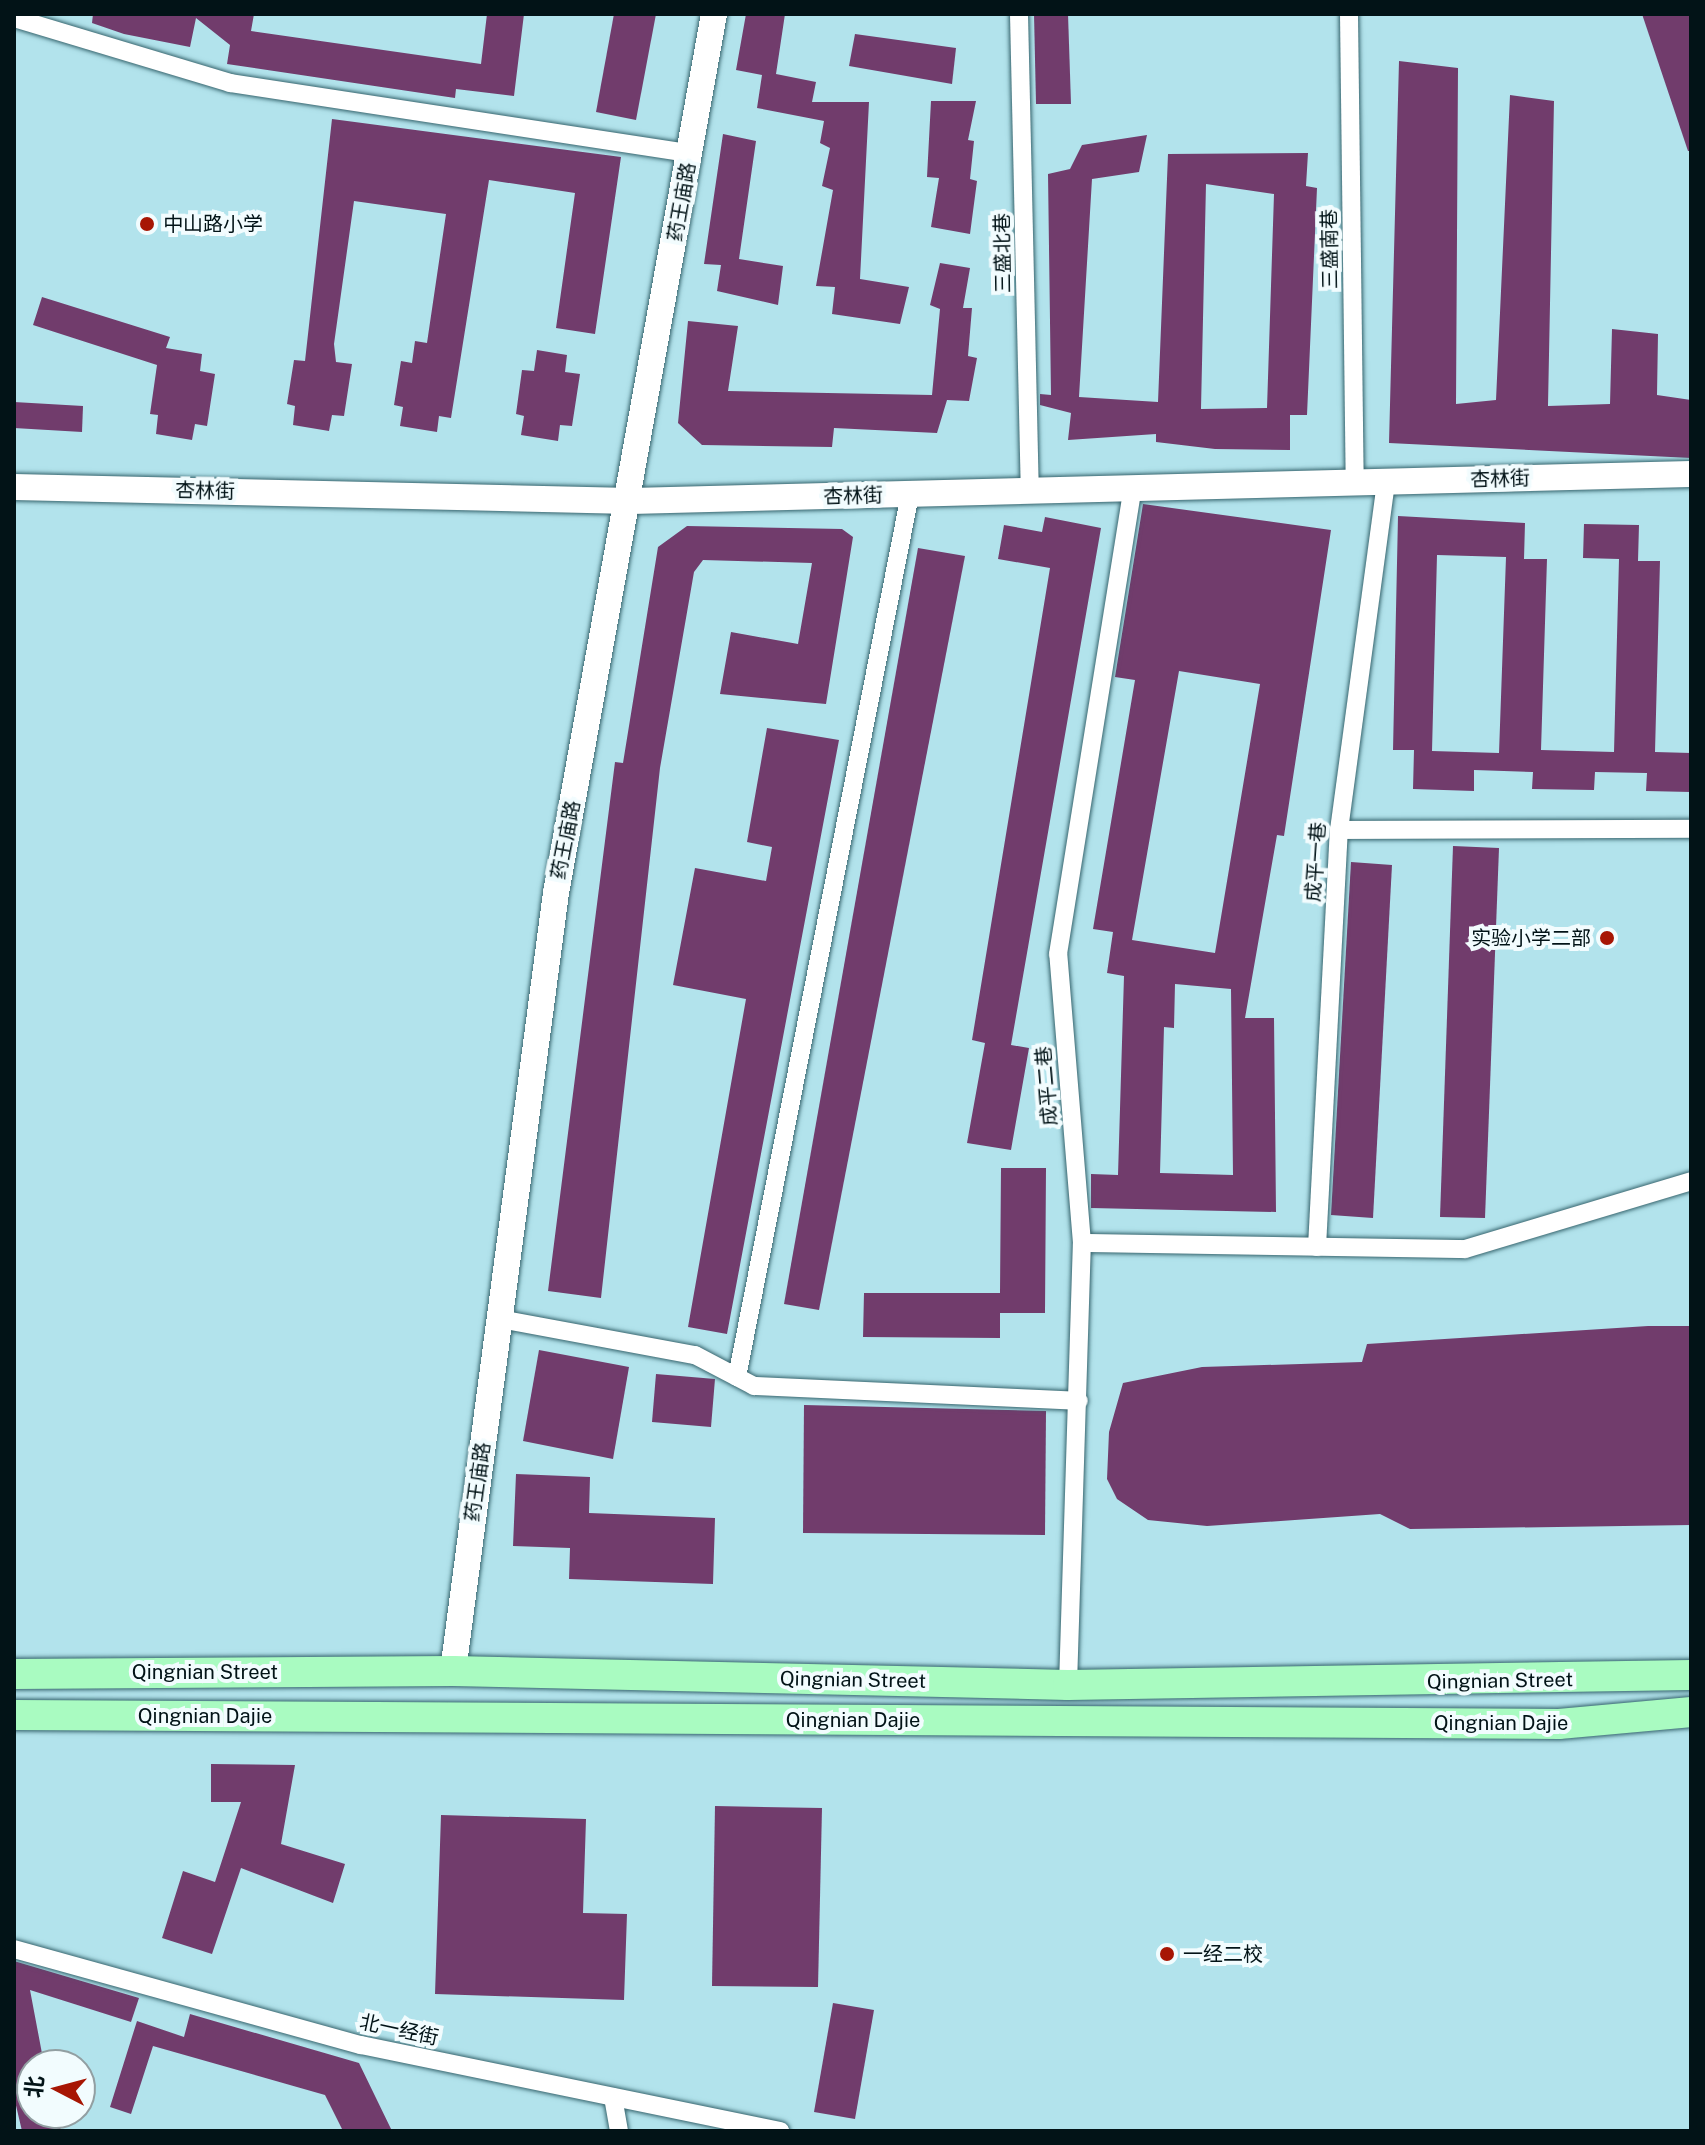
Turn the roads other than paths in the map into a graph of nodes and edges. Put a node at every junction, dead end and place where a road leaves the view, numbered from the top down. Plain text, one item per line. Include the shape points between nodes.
1 (714, 14) edge
2 (1019, 14) edge
3 (1349, 14) edge
4 (14, 18) edge
5 (690, 153) junction
6 (1691, 474) edge
7 (1386, 482) junction
8 (1355, 483) junction
9 (14, 487) edge
10 (1133, 488) junction
11 (1030, 491) junction
12 (910, 494) junction
13 (631, 501) junction
14 (1691, 829) edge
15 (1339, 830) junction
16 (1691, 1181) edge
17 (1082, 1243) junction
18 (1317, 1247) junction
19 (500, 1319) junction
20 (737, 1377) junction
21 (1079, 1401) junction
22 (453, 1671) junction
23 (14, 1674) edge
24 (1691, 1675) edge
25 (1068, 1685) junction
26 (1691, 1712) edge
27 (14, 1715) edge
28 (14, 1949) edge
29 (613, 2097) junction
30 (619, 2131) edge
31 (780, 2131) edge

1 - 5 street, 药王庙路
2 - 11 street, 三盛北巷
3 - 8 street, 三盛南巷
4 - 5 street via 230,83
5 - 13 street, 药王庙路
6 - 7 street, 杏林街
7 - 8 street, 杏林街
7 - 15 street, 成平一巷
8 - 10 street, 杏林街
9 - 13 street, 杏林街
10 - 11 street, 杏林街
10 - 17 street, 成平二巷 via 1058,954
11 - 12 street, 杏林街
12 - 13 street, 杏林街
12 - 20 street
13 - 19 street, 药王庙路 via 556,893
14 - 15 street
15 - 18 street, 成平一巷
16 - 18 street via 1465,1249
17 - 18 street
17 - 21 street, 成平二巷
19 - 20 street via 695,1355
19 - 22 street, 药王庙路
20 - 21 street via 754,1386
21 - 25 street, 成平二巷
22 - 23 main road, Qingnian Street
22 - 25 main road, Qingnian Street
24 - 25 main road, Qingnian Street
26 - 27 main road, Qingnian Dajie via 1559,1724
28 - 29 street, 北一经街 via 361,2045
29 - 30 street
29 - 31 street, 北一经街

